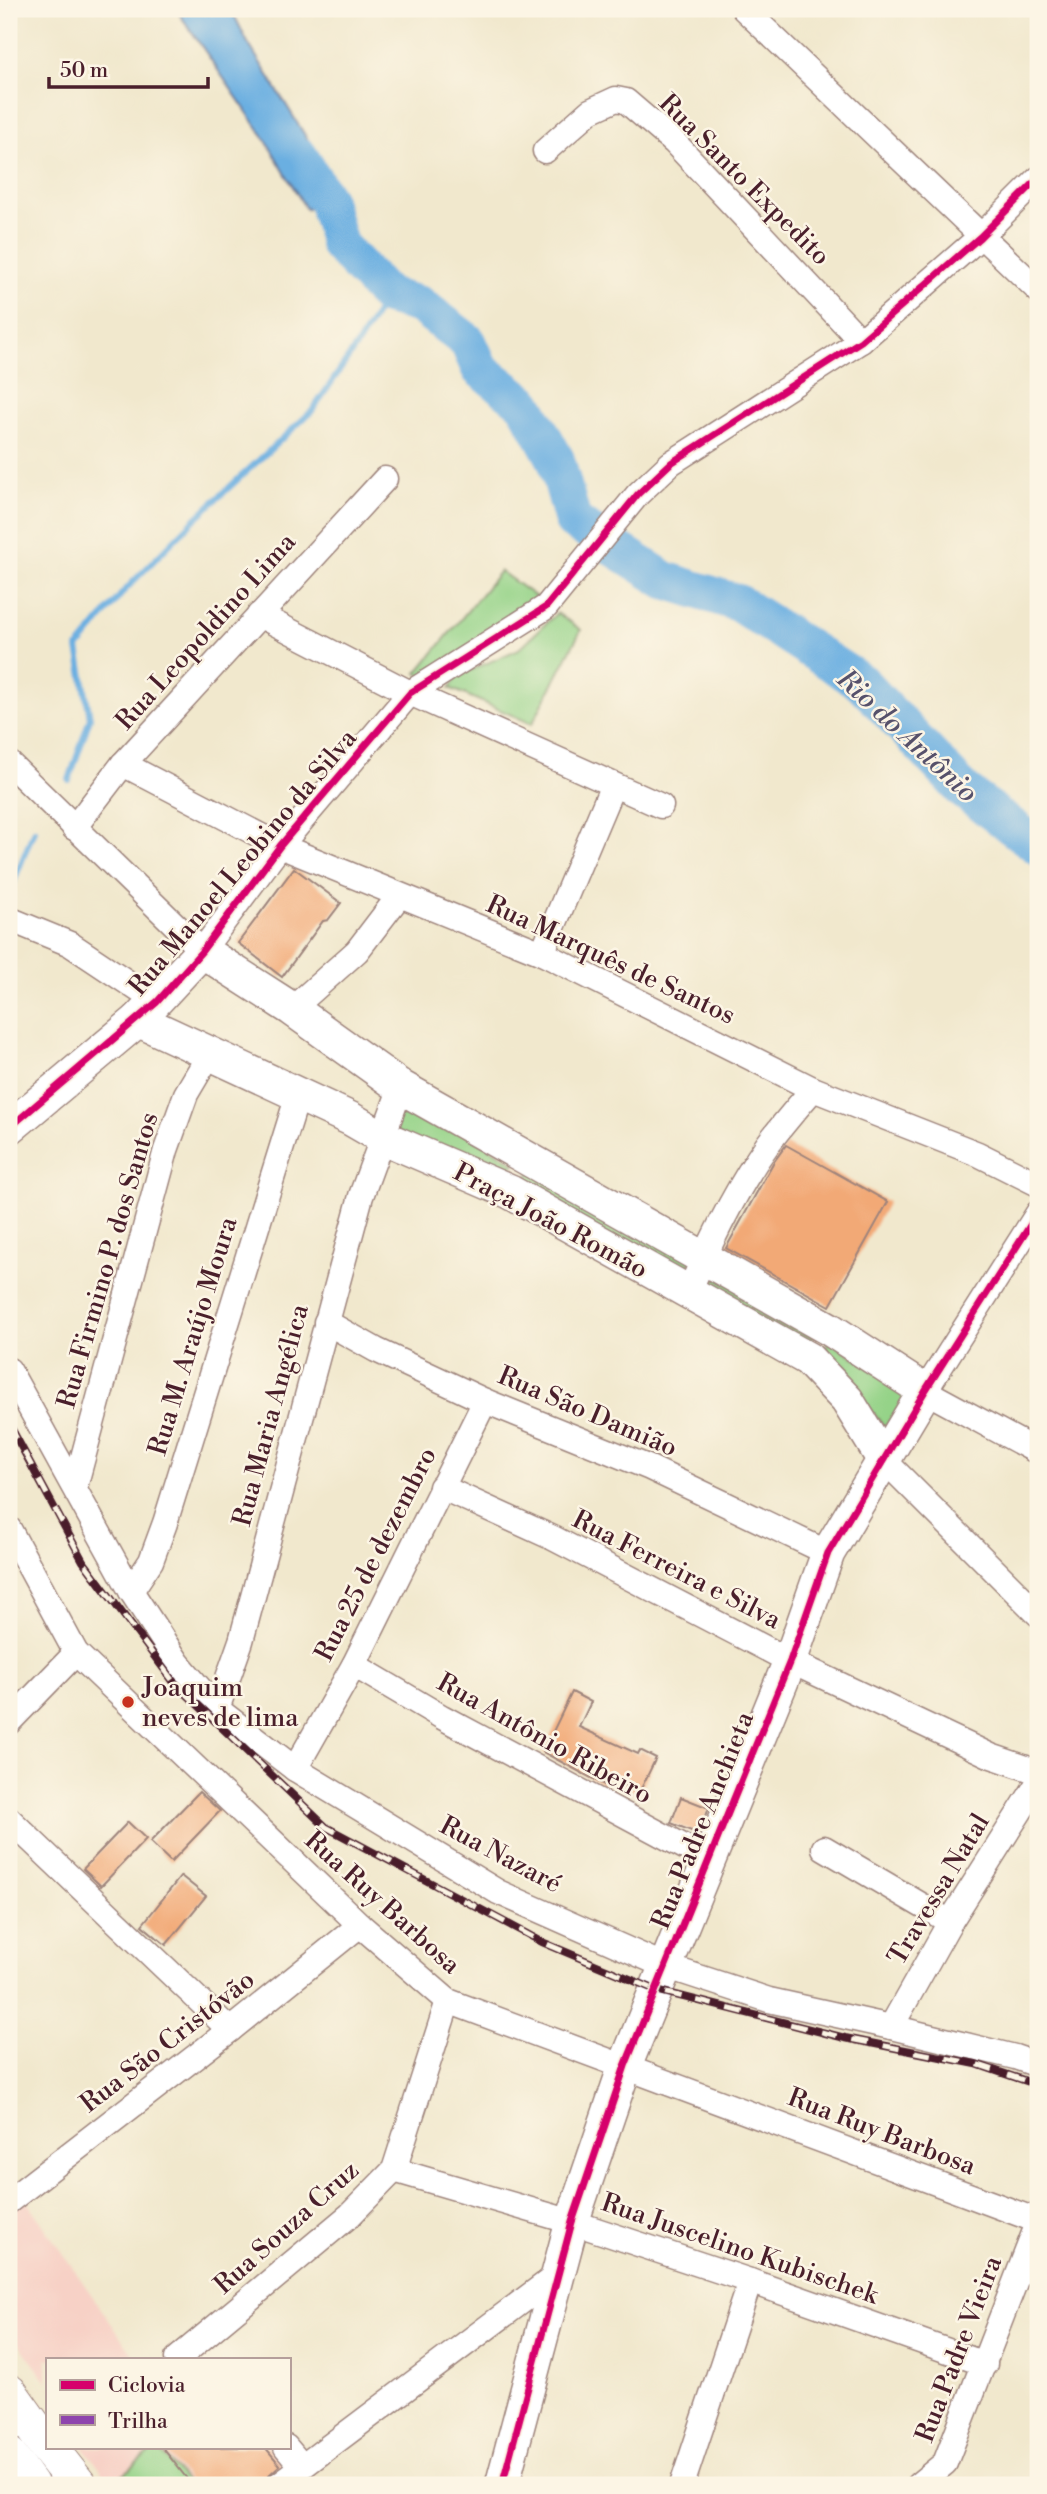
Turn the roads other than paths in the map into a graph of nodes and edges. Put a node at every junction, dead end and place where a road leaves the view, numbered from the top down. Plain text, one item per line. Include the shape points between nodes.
1 (748, 10) edge
2 (545, 151) dead end
3 (1038, 179) edge
4 (980, 237) junction
5 (1038, 290) edge
6 (861, 341) junction
7 (385, 479) dead end
8 (259, 615) junction
9 (410, 693) junction
10 (9, 763) edge
11 (123, 764) junction
12 (613, 785) junction
13 (661, 806) dead end
14 (74, 828) junction
15 (279, 846) junction
16 (399, 896) junction
17 (9, 919) edge
18 (202, 951) junction
19 (542, 953) junction
20 (292, 1009) junction
21 (148, 1011) junction
22 (209, 1055) junction
23 (401, 1087) junction
24 (813, 1089) junction
25 (298, 1095) junction
26 (9, 1128) edge
27 (382, 1137) junction
28 (530, 1161) junction
29 (1038, 1184) edge
30 (510, 1192) junction
31 (1038, 1213) edge
32 (703, 1258) junction
33 (688, 1294) junction
34 (326, 1322) junction
35 (831, 1330) junction
36 (808, 1359) junction
37 (9, 1370) edge
38 (925, 1391) junction
39 (485, 1401) junction
40 (1038, 1452) edge
41 (883, 1459) junction
42 (75, 1487) junction
43 (441, 1487) junction
44 (9, 1529) edge
45 (828, 1553) junction
46 (131, 1591) junction
47 (1038, 1614) edge
48 (76, 1653) junction
49 (790, 1661) junction
50 (354, 1665) junction
51 (217, 1709) junction
52 (9, 1722) edge
53 (295, 1769) junction
54 (1038, 1772) edge
55 (1038, 1783) edge
56 (9, 1819) edge
57 (824, 1848) dead end
58 (709, 1860) junction
59 (950, 1922) junction
60 (360, 1925) junction
61 (665, 1966) junction
62 (448, 2001) junction
63 (891, 2026) junction
64 (230, 2030) junction
65 (625, 2066) junction
66 (1038, 2066) edge
67 (394, 2170) junction
68 (9, 2201) edge
69 (572, 2222) junction
70 (1038, 2222) edge
71 (557, 2275) junction
72 (750, 2281) junction
73 (207, 2351) edge
74 (181, 2358) edge
75 (985, 2364) junction
76 (9, 2393) edge
77 (46, 2440) edge
78 (52, 2448) edge
79 (287, 2448) edge
80 (9, 2456) edge
81 (302, 2466) junction
82 (30, 2485) edge
83 (78, 2485) edge
84 (278, 2485) edge
85 (502, 2485) edge
86 (682, 2485) edge
87 (918, 2485) edge

1 - 4 street
2 - 6 street, Rua Santo Expedito via 590,111 616,99 626,101 675,143
3 - 4 street, Rua Manoel Leobino da Silva
4 - 5 street
4 - 6 street, Rua Manoel Leobino da Silva
6 - 9 street, Rua Manoel Leobino da Silva via 670,463 638,494 546,607
7 - 8 street, Rua Leopoldino Lima
8 - 9 street
8 - 11 street, Rua Leopoldino Lima
9 - 12 street
9 - 15 street, Rua Manoel Leobino da Silva
10 - 14 street
11 - 14 street, Rua Leopoldino Lima
11 - 15 street, Rua Marquês de Santos
12 - 13 street
12 - 19 street
14 - 18 street
15 - 16 street, Rua Marquês de Santos
15 - 18 street, Rua Manoel Leobino da Silva
16 - 19 street, Rua Marquês de Santos
16 - 20 street via 357,951
17 - 21 street via 70,944
18 - 20 street, Praça João Romão
18 - 21 street, Rua Manoel Leobino da Silva
19 - 24 street, Rua Marquês de Santos
20 - 23 street, Praça João Romão
21 - 22 street, Praça João Romão
21 - 26 street, Rua Manoel Leobino da Silva
22 - 25 street, Praça João Romão
22 - 42 street, Rua Firmino P. dos Santos via 186,1094 166,1150
23 - 27 street, Rua Maria Angélica
23 - 28 street, Praça João Romão
24 - 29 street, Rua Marquês de Santos via 978,1154
24 - 32 street via 768,1145
25 - 27 street, Praça João Romão
25 - 46 street, Rua M. Araújo Moura via 164,1523 151,1561
27 - 30 street, Praça João Romão
27 - 34 street, Rua Maria Angélica
28 - 30 street
28 - 32 street, Praça João Romão
30 - 33 street, Praça João Romão
31 - 38 street, Rua Padre Anchieta
32 - 33 street
32 - 35 street, Praça João Romão
33 - 36 street, Praça João Romão
34 - 39 street, Rua São Damião
34 - 51 street, Rua Maria Angélica via 241,1641
35 - 36 street
35 - 38 street, Praça João Romão
36 - 41 street, Praça João Romão via 847,1400
37 - 42 street, Rua Nazaré
38 - 40 street
38 - 41 street, Rua Padre Anchieta
39 - 43 street, Rua 25 de dezembro
39 - 45 street, Rua São Damião via 650,1468
41 - 45 street, Rua Padre Anchieta
41 - 47 street
42 - 46 street, Rua Nazaré
43 - 49 street, Rua Ferreira e Silva via 553,1538
43 - 50 street, Rua 25 de dezembro
44 - 48 street, Rua Ruy Barbosa
45 - 49 street, Rua Padre Anchieta
46 - 51 street, Rua Nazaré via 177,1663
48 - 52 street
48 - 60 street, Rua Ruy Barbosa
49 - 54 street, Rua Ferreira e Silva via 991,1756
49 - 58 street, Rua Padre Anchieta
50 - 53 street, Rua 25 de dezembro
50 - 58 street, Rua Antônio Ribeiro
51 - 53 street, Rua Nazaré
53 - 61 street, Rua Nazaré via 498,1892
55 - 59 street, Travessa Natal
56 - 64 street
57 - 59 street
58 - 61 street, Rua Padre Anchieta
59 - 63 street, Travessa Natal
60 - 62 street, Rua Ruy Barbosa
60 - 64 street, Rua São Cristóvão
61 - 63 street, Rua Nazaré via 769,2000
61 - 65 street, Rua Padre Anchieta
62 - 65 street, Rua Ruy Barbosa
62 - 67 street, Rua Souza Cruz
63 - 66 street, Rua Nazaré
64 - 68 street, Rua São Cristóvão
65 - 69 street, Rua Padre Anchieta
65 - 70 street, Rua Ruy Barbosa
67 - 69 street, Rua Juscelino Kubischek
67 - 73 street, Rua Souza Cruz
69 - 71 street, Rua Padre Anchieta
69 - 72 street, Rua Juscelino Kubischek
70 - 75 street, Rua Padre Vieira
71 - 81 street
71 - 85 street, Rua Padre Anchieta
72 - 75 street, Rua Juscelino Kubischek
72 - 86 street
73 - 74 street, Rua Souza Cruz
75 - 87 street, Rua Padre Vieira via 945,2463
76 - 77 main road
78 - 83 main road
79 - 81 street
80 - 82 main road
81 - 84 street

